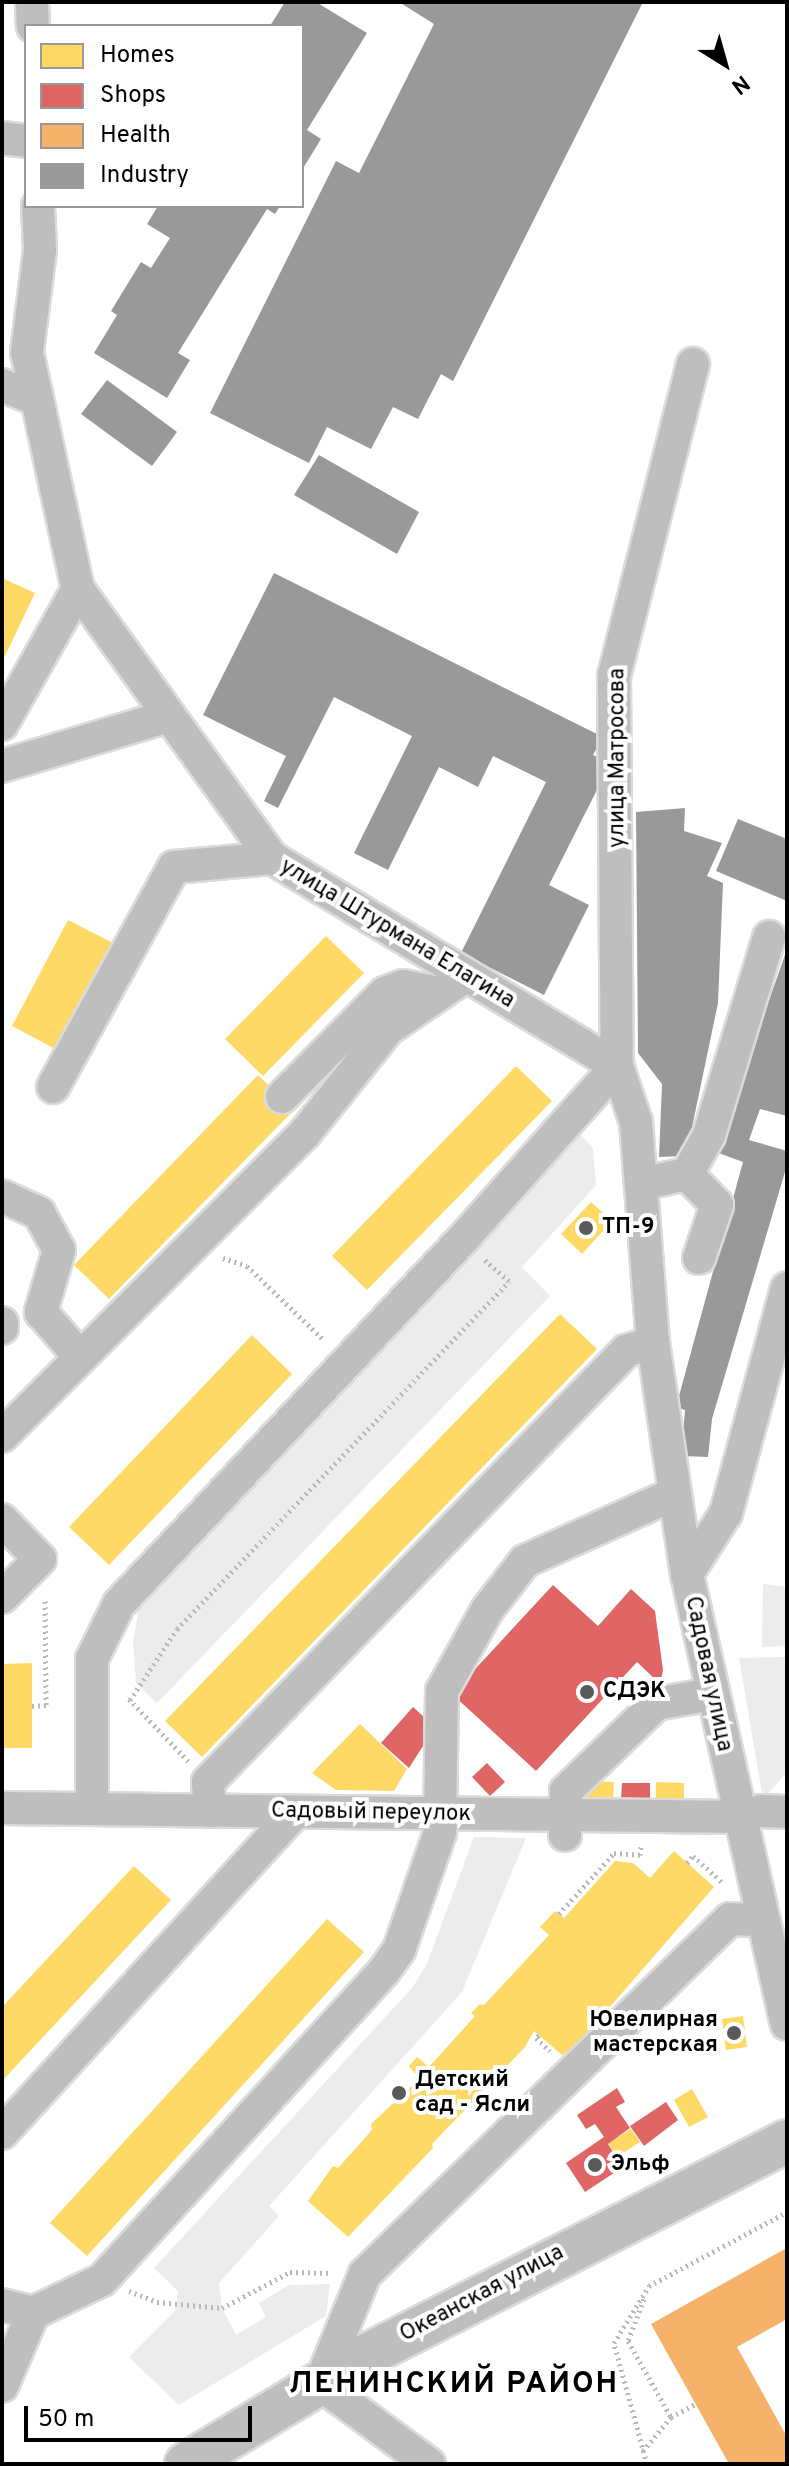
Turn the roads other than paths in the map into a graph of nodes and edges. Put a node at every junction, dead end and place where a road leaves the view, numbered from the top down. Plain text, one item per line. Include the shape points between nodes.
1 (32, 2) edge
2 (33, 24) edge
3 (2, 138) edge
4 (24, 141) edge
5 (38, 208) edge
6 (693, 364) dead end
7 (2, 385) edge
8 (37, 400) junction
9 (78, 589) junction
10 (169, 716) junction
11 (2, 724) edge
12 (2, 766) edge
13 (272, 858) junction
14 (769, 937) dead end
15 (452, 985) junction
16 (617, 1066) junction
17 (53, 1087) dead end
18 (282, 1097) dead end
19 (687, 1174) junction
20 (641, 1184) junction
21 (2, 1196) edge
22 (699, 1258) dead end
23 (787, 1288) edge
24 (653, 1342) junction
25 (80, 1357) junction
26 (2, 1436) edge
27 (674, 1494) junction
28 (2, 1520) edge
29 (687, 1574) junction
30 (2, 1597) edge
31 (712, 1694) junction
32 (209, 1797) junction
33 (2, 1808) edge
34 (92, 1809) junction
35 (295, 1812) junction
36 (762, 1813) edge
37 (439, 1814) junction
38 (565, 1825) junction
39 (763, 1920) junction
40 (787, 2024) edge
41 (2, 2133) edge
42 (787, 2141) edge
43 (2, 2305) edge
44 (33, 2313) junction
45 (320, 2384) junction
46 (2, 2386) edge
47 (186, 2464) edge
48 (429, 2464) edge

1 - 2 street
3 - 4 street
5 - 8 street, улица Штурмана Елагина via 40,250 27,352
6 - 16 street, улица Матросова via 614,676
7 - 8 street
8 - 9 street, улица Штурмана Елагина
9 - 10 street, улица Штурмана Елагина
9 - 11 street
10 - 12 street
10 - 13 street, улица Штурмана Елагина
13 - 15 street, улица Штурмана Елагина
13 - 17 street via 174,867
14 - 19 street via 709,1135
15 - 16 street, улица Штурмана Елагина
15 - 18 street via 403,986 385,993
15 - 25 street via 388,1029 305,1133
16 - 20 street via 636,1122
16 - 34 street via 463,1239 119,1604 92,1659
19 - 20 street
19 - 22 street via 717,1205
20 - 24 street
21 - 25 street via 39,1213 59,1250 41,1312
23 - 29 street, Садовая улица via 726,1513
24 - 27 street
24 - 32 street via 626,1351
25 - 26 street
27 - 29 street
27 - 37 street via 525,1561 487,1610 442,1691
28 - 30 street via 40,1559
29 - 31 street, Садовая улица
31 - 36 street, Садовая улица
31 - 38 street via 656,1704 566,1791
32 - 34 street, Садовый переулок
32 - 35 street, Садовый переулок
33 - 34 street, Садовый переулок
35 - 37 street, Садовый переулок
35 - 41 street
36 - 38 street, Садовый переулок
36 - 39 street, Садовая улица
37 - 38 street, Садовый переулок
37 - 44 street via 440,1832 428,1871 399,1950 384,1971 102,2280
39 - 40 street, Садовая улица
39 - 45 street via 730,1919 365,2274
42 - 45 main road, Океанская улица via 554,2255
43 - 44 street
44 - 46 street
45 - 47 main road, Океанская улица
45 - 48 street

